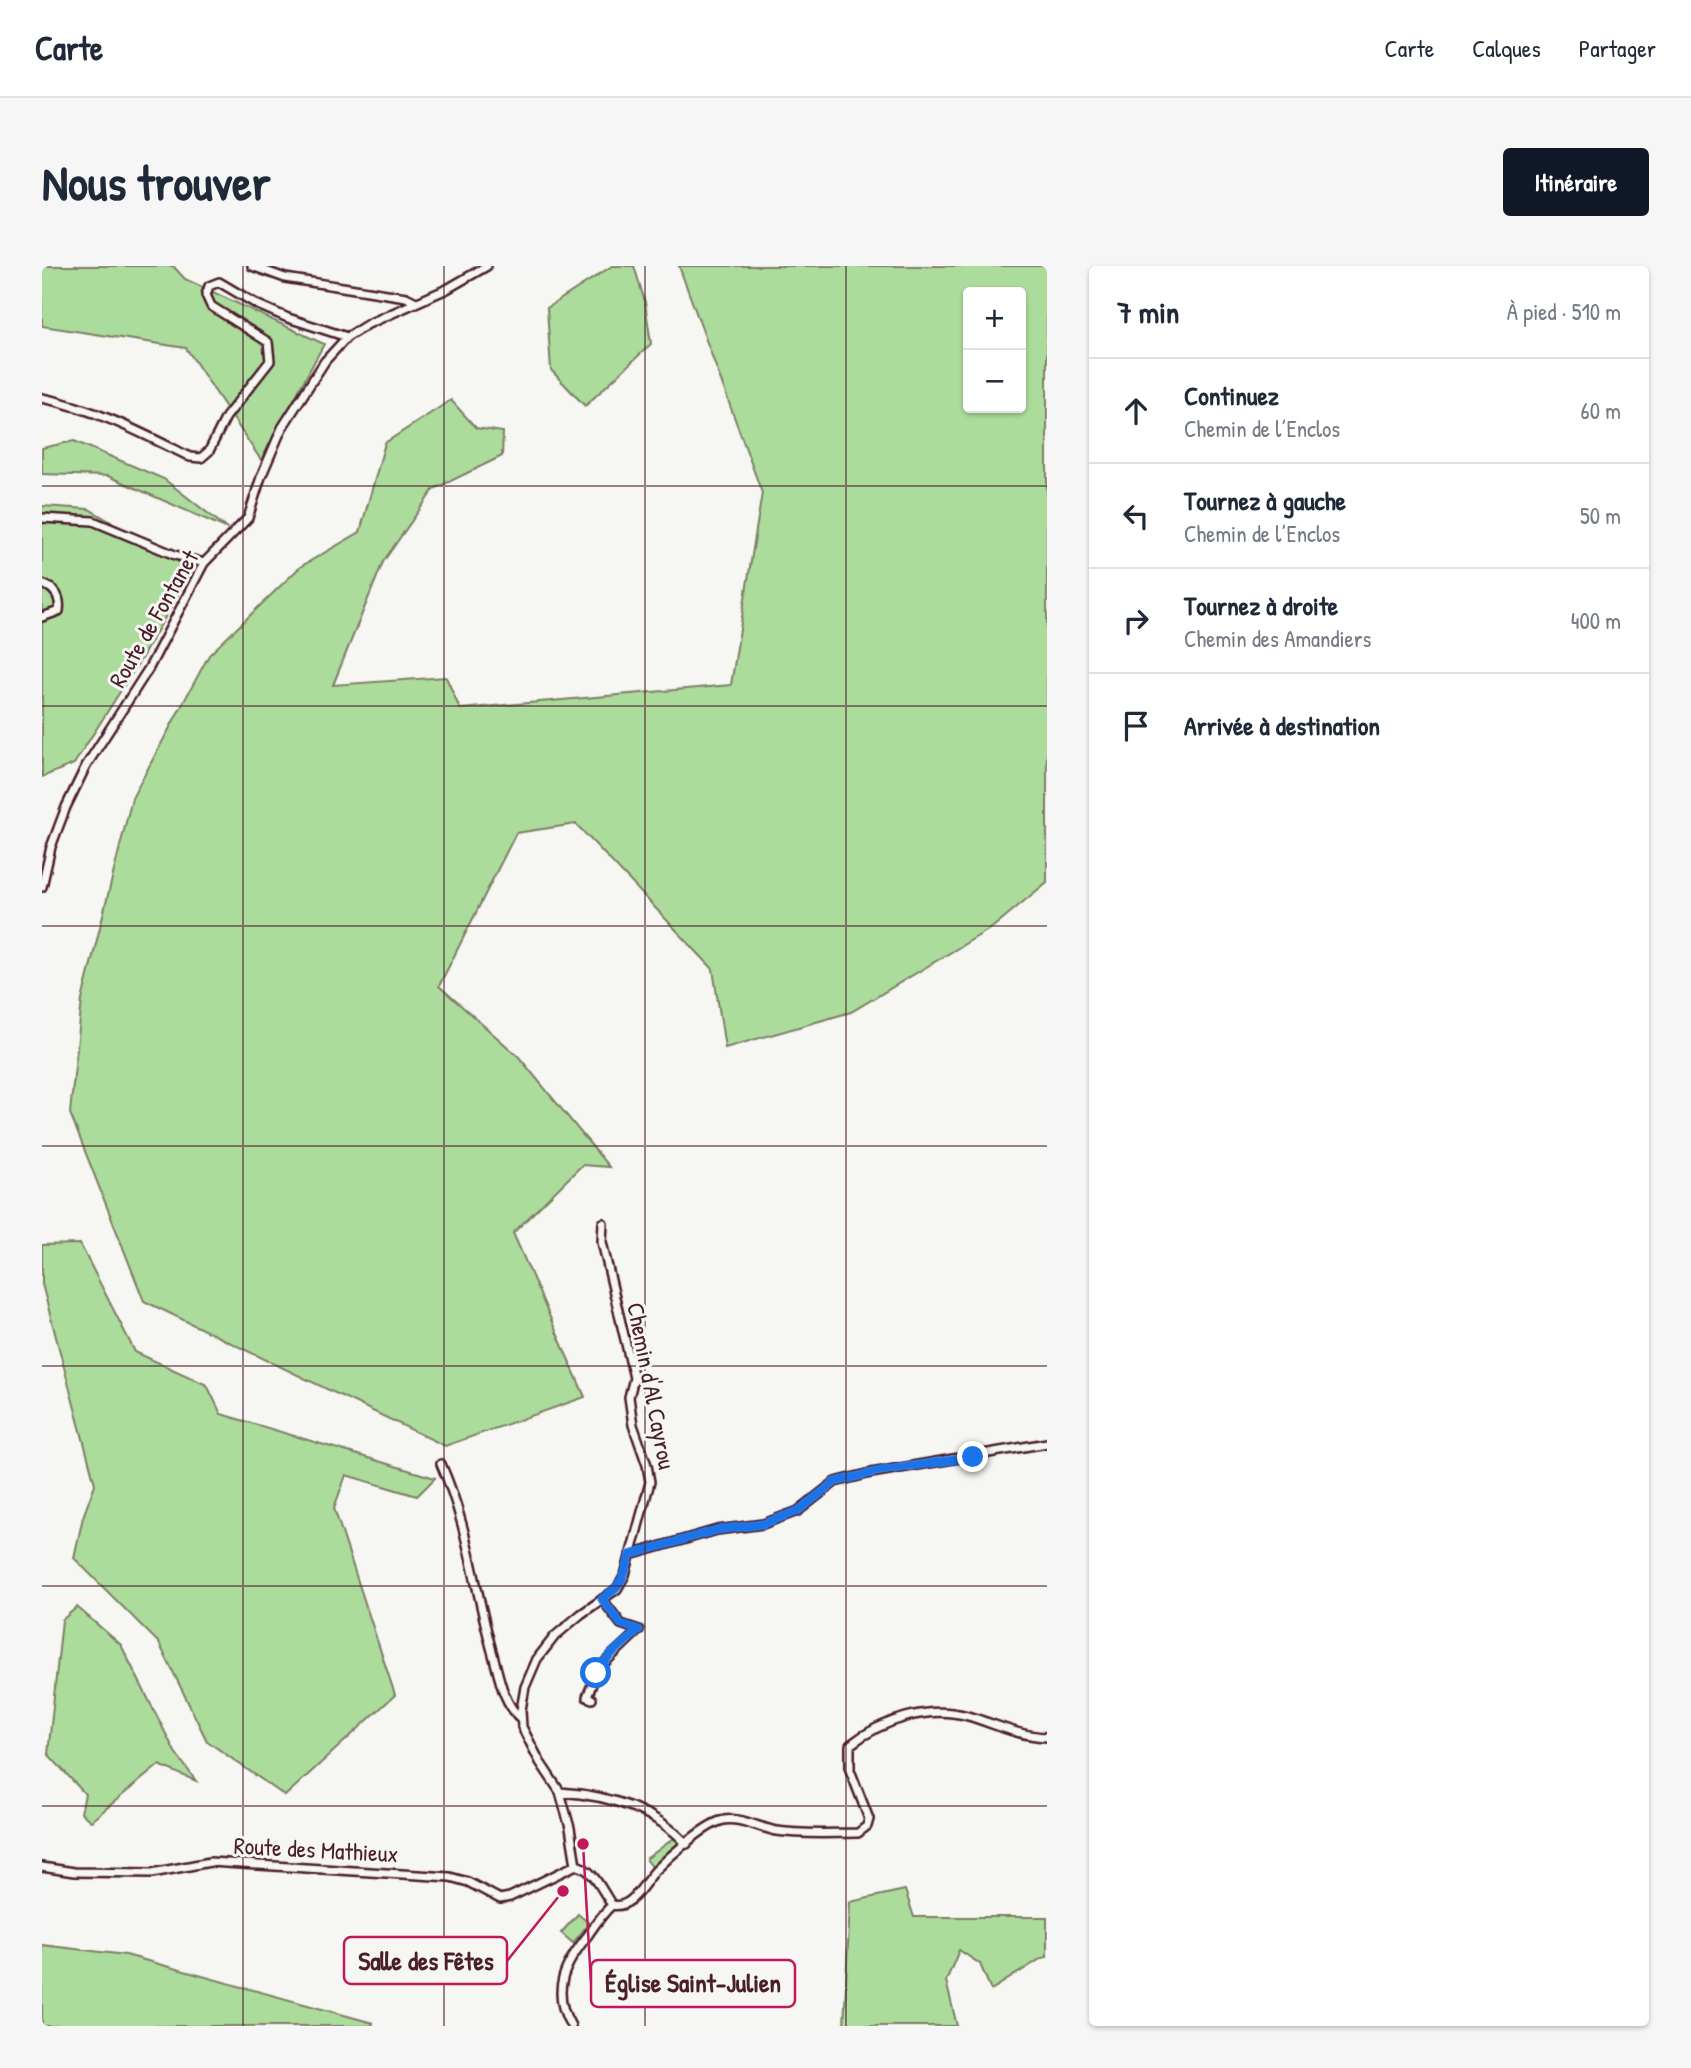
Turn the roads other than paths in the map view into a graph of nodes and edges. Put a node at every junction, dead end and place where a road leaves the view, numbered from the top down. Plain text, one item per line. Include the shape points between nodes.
1 (252, 266) edge
2 (487, 266) edge
3 (416, 302) junction
4 (347, 337) junction
5 (42, 398) edge
6 (42, 519) edge
7 (204, 563) junction
8 (42, 584) edge
9 (42, 617) edge
10 (42, 887) edge
11 (603, 1223) dead end
12 (1047, 1443) edge
13 (441, 1464) dead end
14 (630, 1555) junction
15 (602, 1599) junction
16 (592, 1699) dead end
17 (522, 1720) junction
18 (1047, 1737) edge
19 (560, 1792) junction
20 (687, 1844) junction
21 (576, 1865) junction
22 (42, 1867) edge
23 (612, 1905) junction
24 (571, 2026) edge

1 - 3 street via 285,278
2 - 3 street, Route de Fontanet
3 - 4 street, Route de Fontanet
4 - 5 street via 278,314 219,282 209,286 206,295 211,306 268,342 270,361 201,457 190,457 72,404
4 - 7 street, Route de Fontanet via 325,361 282,428 248,519
6 - 7 street via 93,521
7 - 10 street, Route de Fontanet via 149,668 86,766 51,847
8 - 9 street via 56,593 60,604 59,611
11 - 14 street, Chemin d'Al Cayrou via 602,1242 635,1378 629,1397 633,1425 650,1482
12 - 14 street via 835,1482 798,1511 763,1524 717,1530
13 - 17 street via 451,1486 506,1702
14 - 15 street, Chemin d'Al Cayrou via 617,1589
15 - 16 street via 621,1624 639,1630 598,1669 587,1697
15 - 17 street, Chemin d'Al Cayrou via 555,1636 537,1659 525,1687
17 - 19 street via 540,1762
18 - 20 street via 1014,1733 945,1712 896,1719 850,1745 850,1770 869,1819 858,1833 779,1832 728,1819 713,1824
19 - 20 street via 613,1800 640,1810
19 - 21 street
20 - 23 street via 624,1904
21 - 22 street, Route des Mathieux via 500,1899 450,1877 210,1863 152,1873
21 - 23 street via 593,1875
23 - 24 street via 564,1969 560,1991

